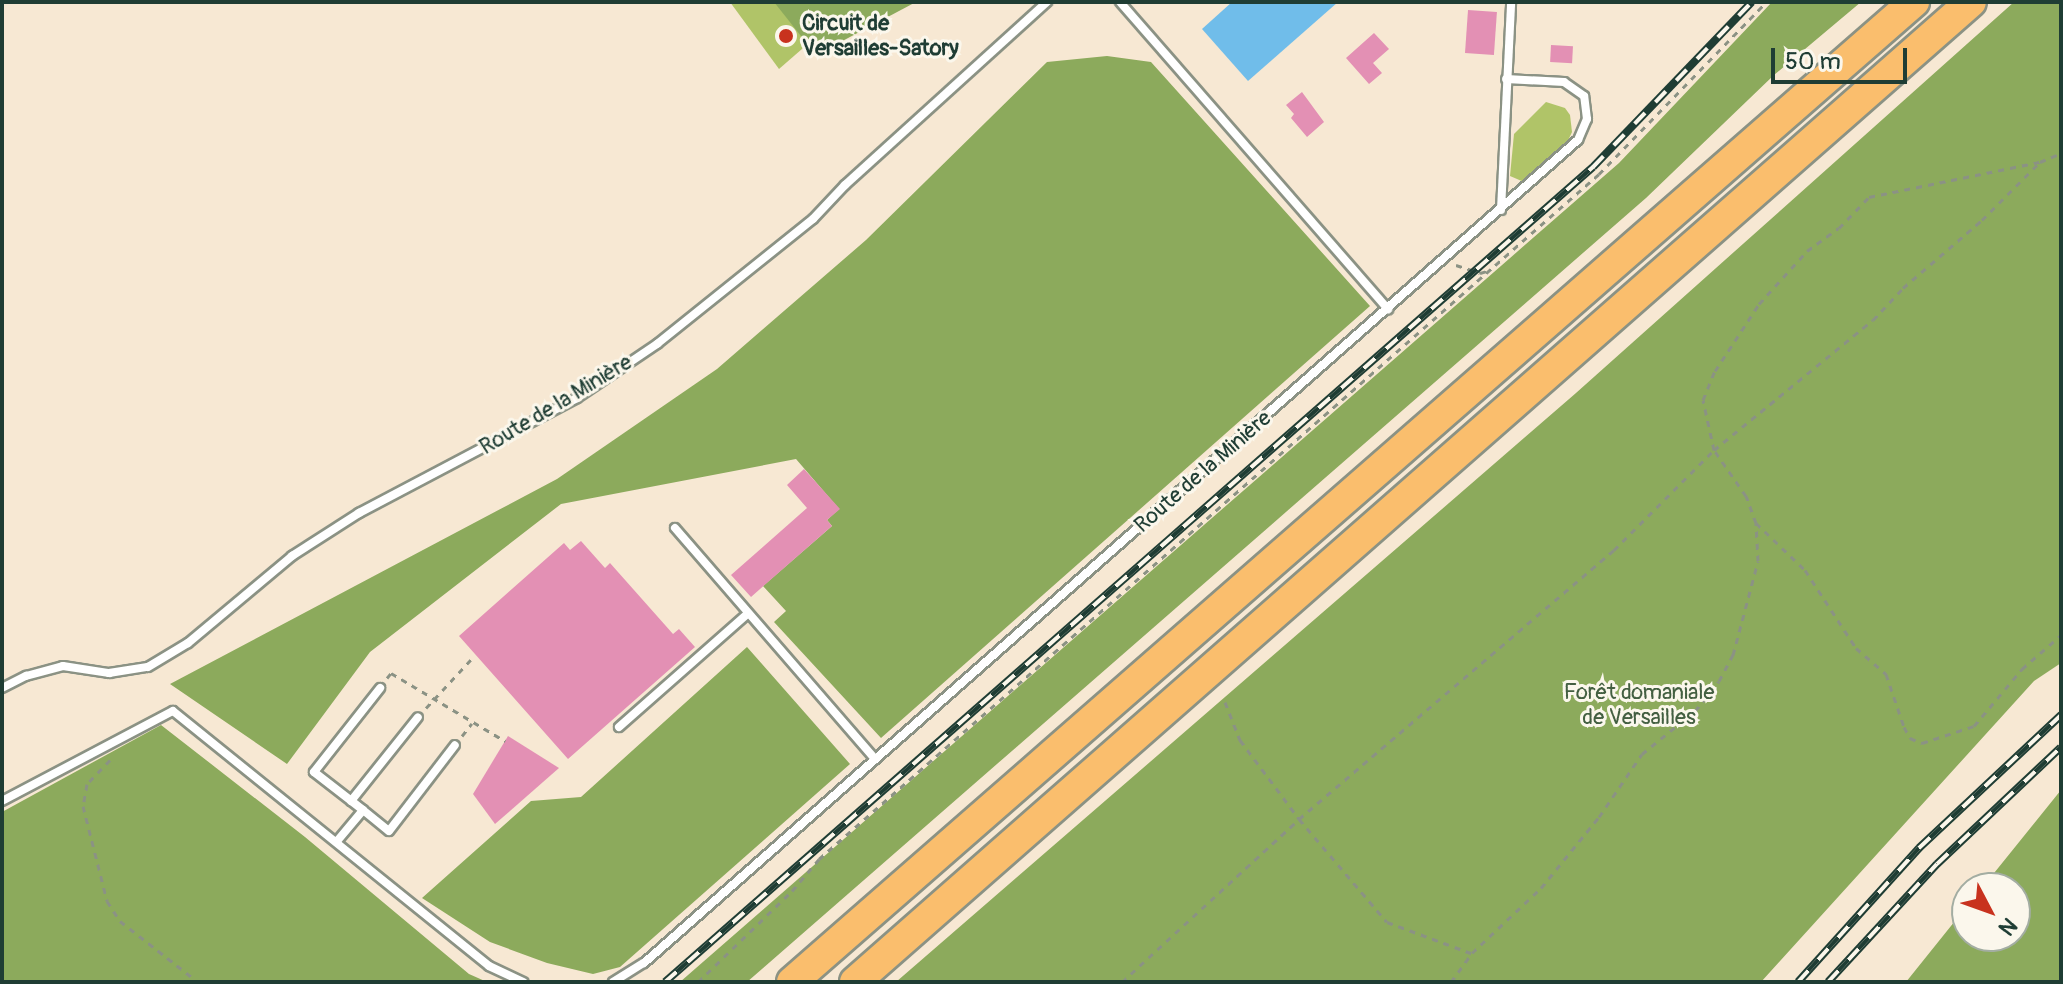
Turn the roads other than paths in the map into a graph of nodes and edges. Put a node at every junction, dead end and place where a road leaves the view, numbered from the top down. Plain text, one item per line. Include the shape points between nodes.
1 (1047, 2) edge
2 (1120, 2) edge
3 (1511, 2) edge
4 (1914, 2) edge
5 (1971, 2) edge
6 (1506, 79) junction
7 (1501, 210) junction
8 (1388, 309) junction
9 (675, 528) dead end
10 (747, 614) junction
11 (2, 688) edge
12 (380, 688) road end
13 (418, 717) road end
14 (619, 727) dead end
15 (455, 745) dead end
16 (875, 759) junction
17 (2, 801) edge
18 (351, 801) junction
19 (363, 810) junction
20 (338, 840) junction
21 (524, 982) edge
22 (613, 982) edge
23 (792, 982) edge
24 (855, 982) edge

1 - 11 lane, Route de la Minière via 813,219 657,344 577,398 359,513 292,556 188,643 148,667 109,673 63,666
2 - 8 lane
3 - 6 lane
4 - 23 highway
5 - 24 highway
6 - 7 lane
6 - 7 lane, Route de la Minière via 1564,82 1584,96 1587,119 1578,140
7 - 8 lane, Route de la Minière
8 - 16 lane, Route de la Minière
9 - 10 lane
10 - 14 lane
10 - 16 lane
12 - 18 lane via 314,772
13 - 18 lane
15 - 19 lane via 389,831
16 - 22 lane, Route de la Minière via 644,963
17 - 20 lane via 173,711
18 - 19 lane
19 - 20 lane
20 - 21 lane via 489,966

